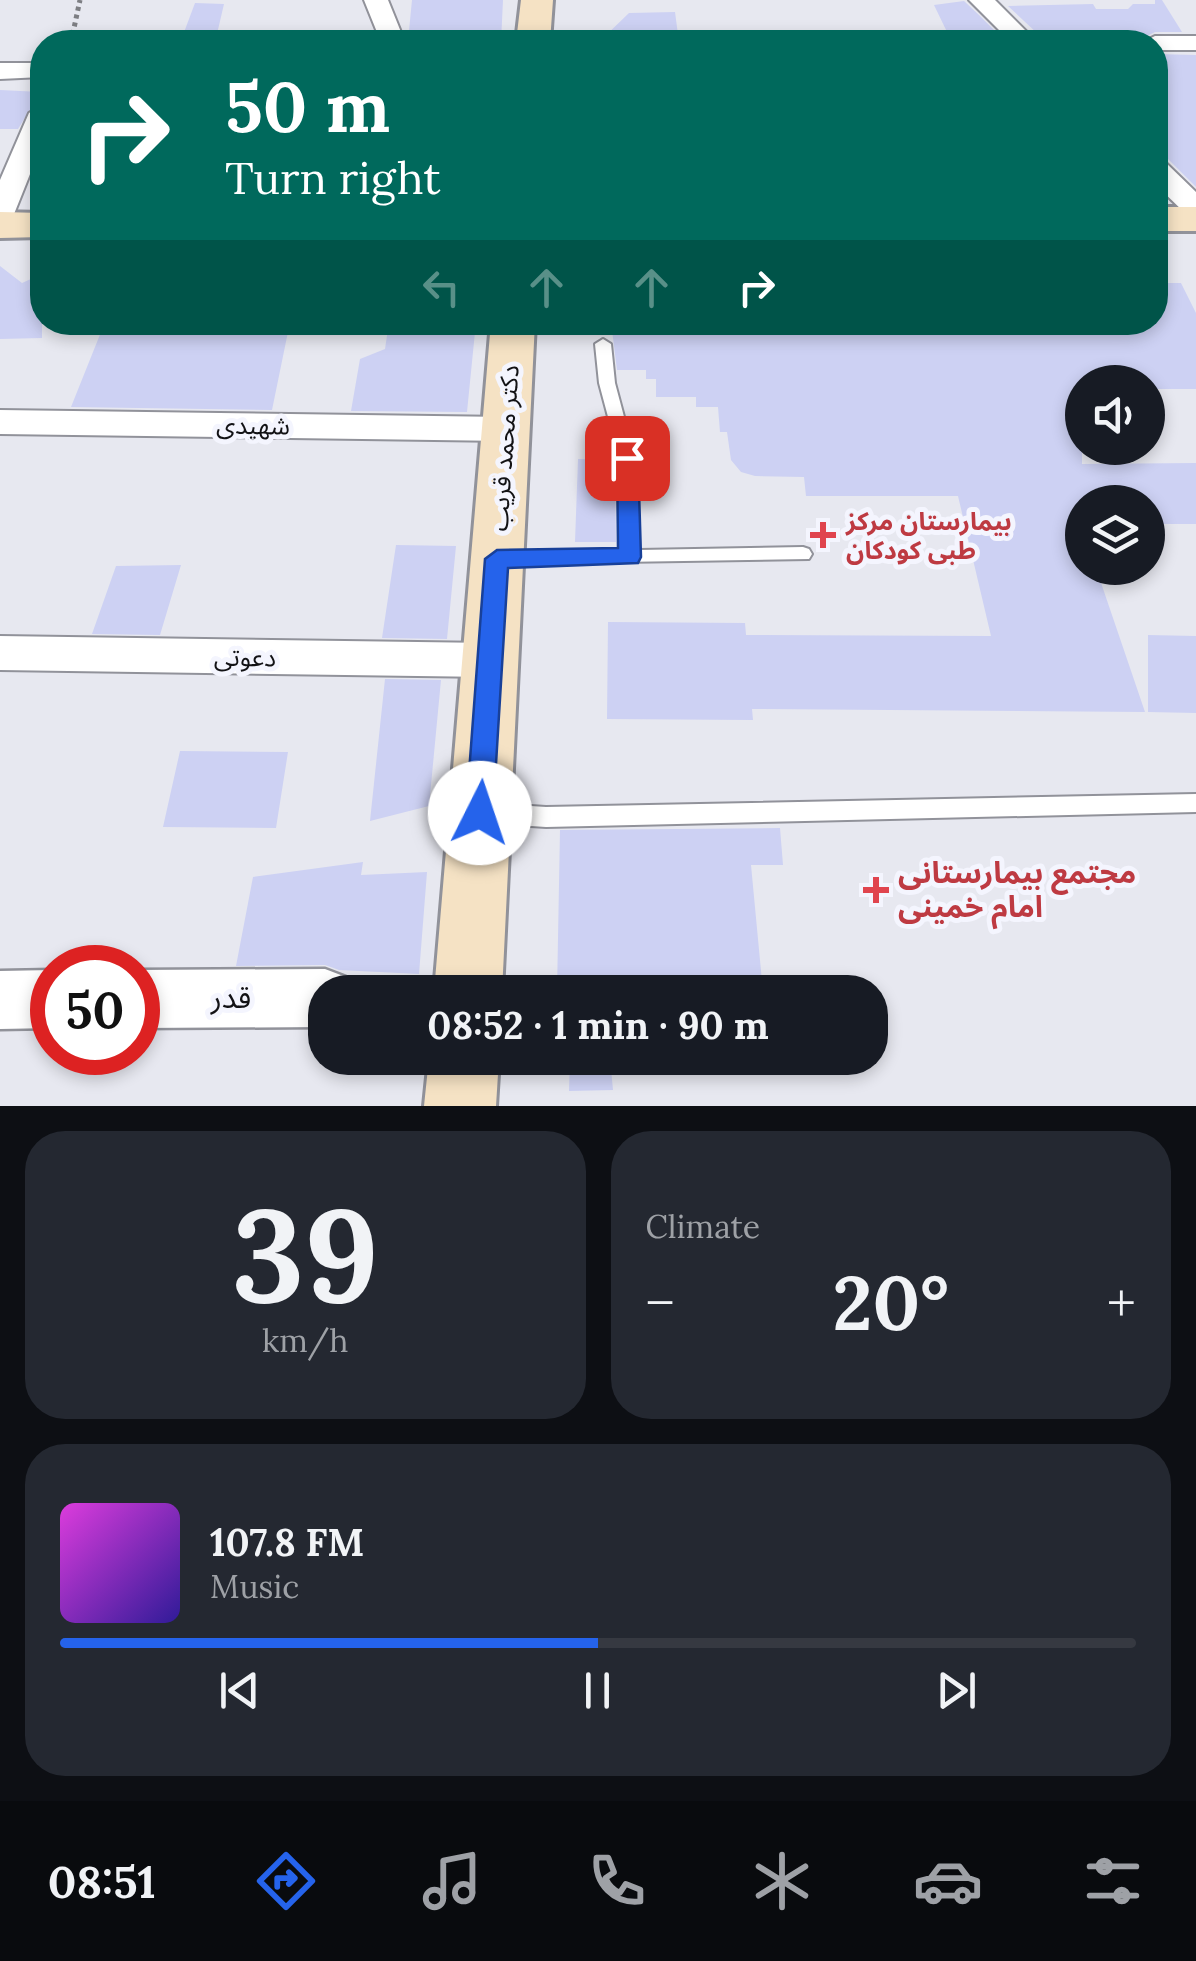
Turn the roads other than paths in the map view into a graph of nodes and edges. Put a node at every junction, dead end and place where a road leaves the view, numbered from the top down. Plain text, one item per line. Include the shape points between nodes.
1 (376, 0) edge
2 (537, 0) edge
3 (981, 0) edge
4 (388, 30) edge
5 (534, 30) edge
6 (1012, 30) edge
7 (1168, 43) edge
8 (1196, 43) edge
9 (30, 70) edge
10 (0, 71) edge
11 (30, 142) edge
12 (1168, 181) edge
13 (1196, 208) edge
14 (0, 214) edge
15 (1168, 219) edge
16 (1196, 220) edge
17 (30, 224) edge
18 (0, 225) edge
19 (512, 335) edge
20 (603, 344) dead end
21 (0, 422) edge
22 (506, 428) junction
23 (803, 554) dead end
24 (630, 557) junction
25 (497, 559) junction
26 (0, 653) edge
27 (490, 660) junction
28 (1196, 803) edge
29 (480, 813) junction
30 (469, 975) edge
31 (308, 998) edge
32 (160, 999) edge
33 (0, 1000) edge
34 (30, 1000) edge
35 (463, 1075) edge
36 (460, 1106) edge

1 - 4 street
2 - 5 main road
3 - 6 street
7 - 8 street
9 - 10 street
11 - 14 street
12 - 13 street
15 - 16 main road
17 - 18 main road
19 - 22 main road, دکتر محمد قریب
20 - 24 lane via 627,458
21 - 22 street, شهیدی
22 - 25 main road, دکتر محمد قریب
23 - 24 lane
24 - 25 lane
25 - 27 main road, دکتر محمد قریب
26 - 27 street, دعوتی
27 - 29 main road, دکتر محمد قریب
28 - 29 lane
29 - 30 main road, دکتر محمد قریب
31 - 32 street, قدر
33 - 34 street
35 - 36 main road

